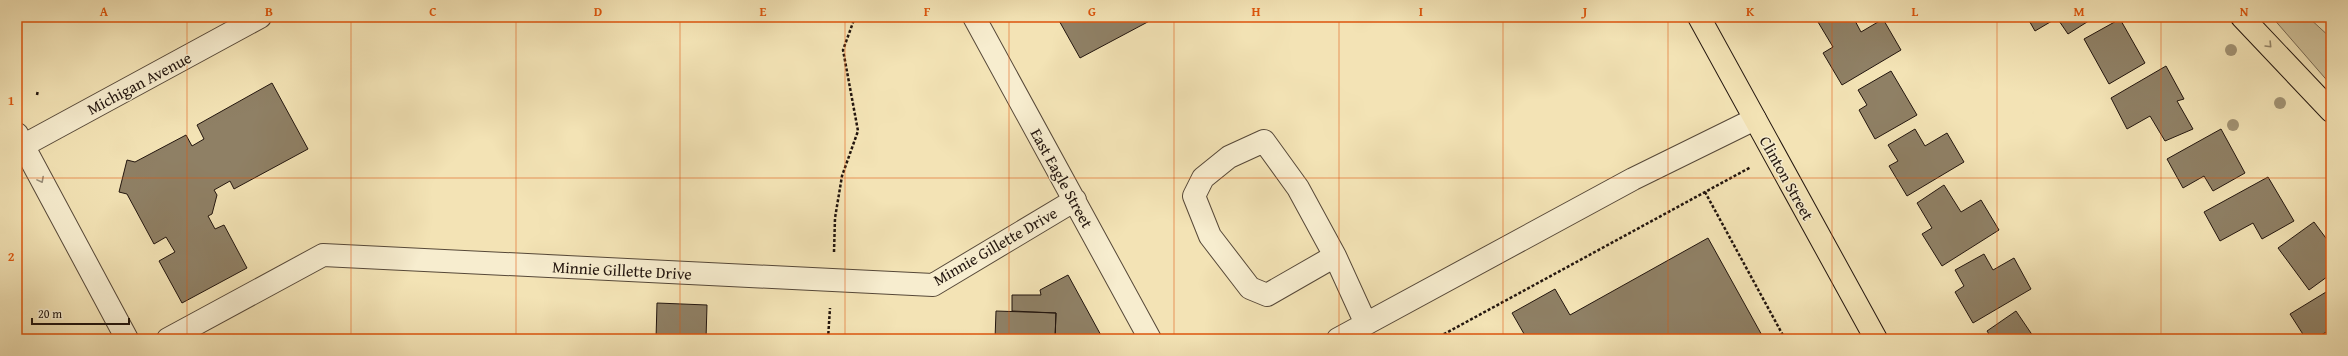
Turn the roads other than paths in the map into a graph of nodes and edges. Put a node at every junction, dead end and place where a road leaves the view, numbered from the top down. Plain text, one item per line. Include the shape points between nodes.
1 (260, 17) edge
2 (974, 17) edge
3 (1699, 17) edge
4 (2242, 17) edge
5 (2331, 111) edge
6 (1755, 119) junction
7 (19, 143) edge
8 (1075, 200) junction
9 (1335, 256) junction
10 (1366, 324) junction
11 (127, 339) edge
12 (168, 339) edge
13 (1150, 339) edge
14 (1338, 339) edge
15 (1876, 339) edge

1 - 7 street, Michigan Avenue
2 - 8 street, East Eagle Street
3 - 6 main road, Clinton Street
4 -> 5 main road
6 - 10 street via 1633,179
6 - 15 main road, Clinton Street
7 -> 11 street
8 - 12 street, Minnie Gillette Drive via 933,285 323,255
8 - 13 street, East Eagle Street
9 - 9 street via 1298,188 1264,141 1229,157 1203,178 1194,196 1210,236 1250,288 1267,295
9 - 10 street
10 - 14 street

